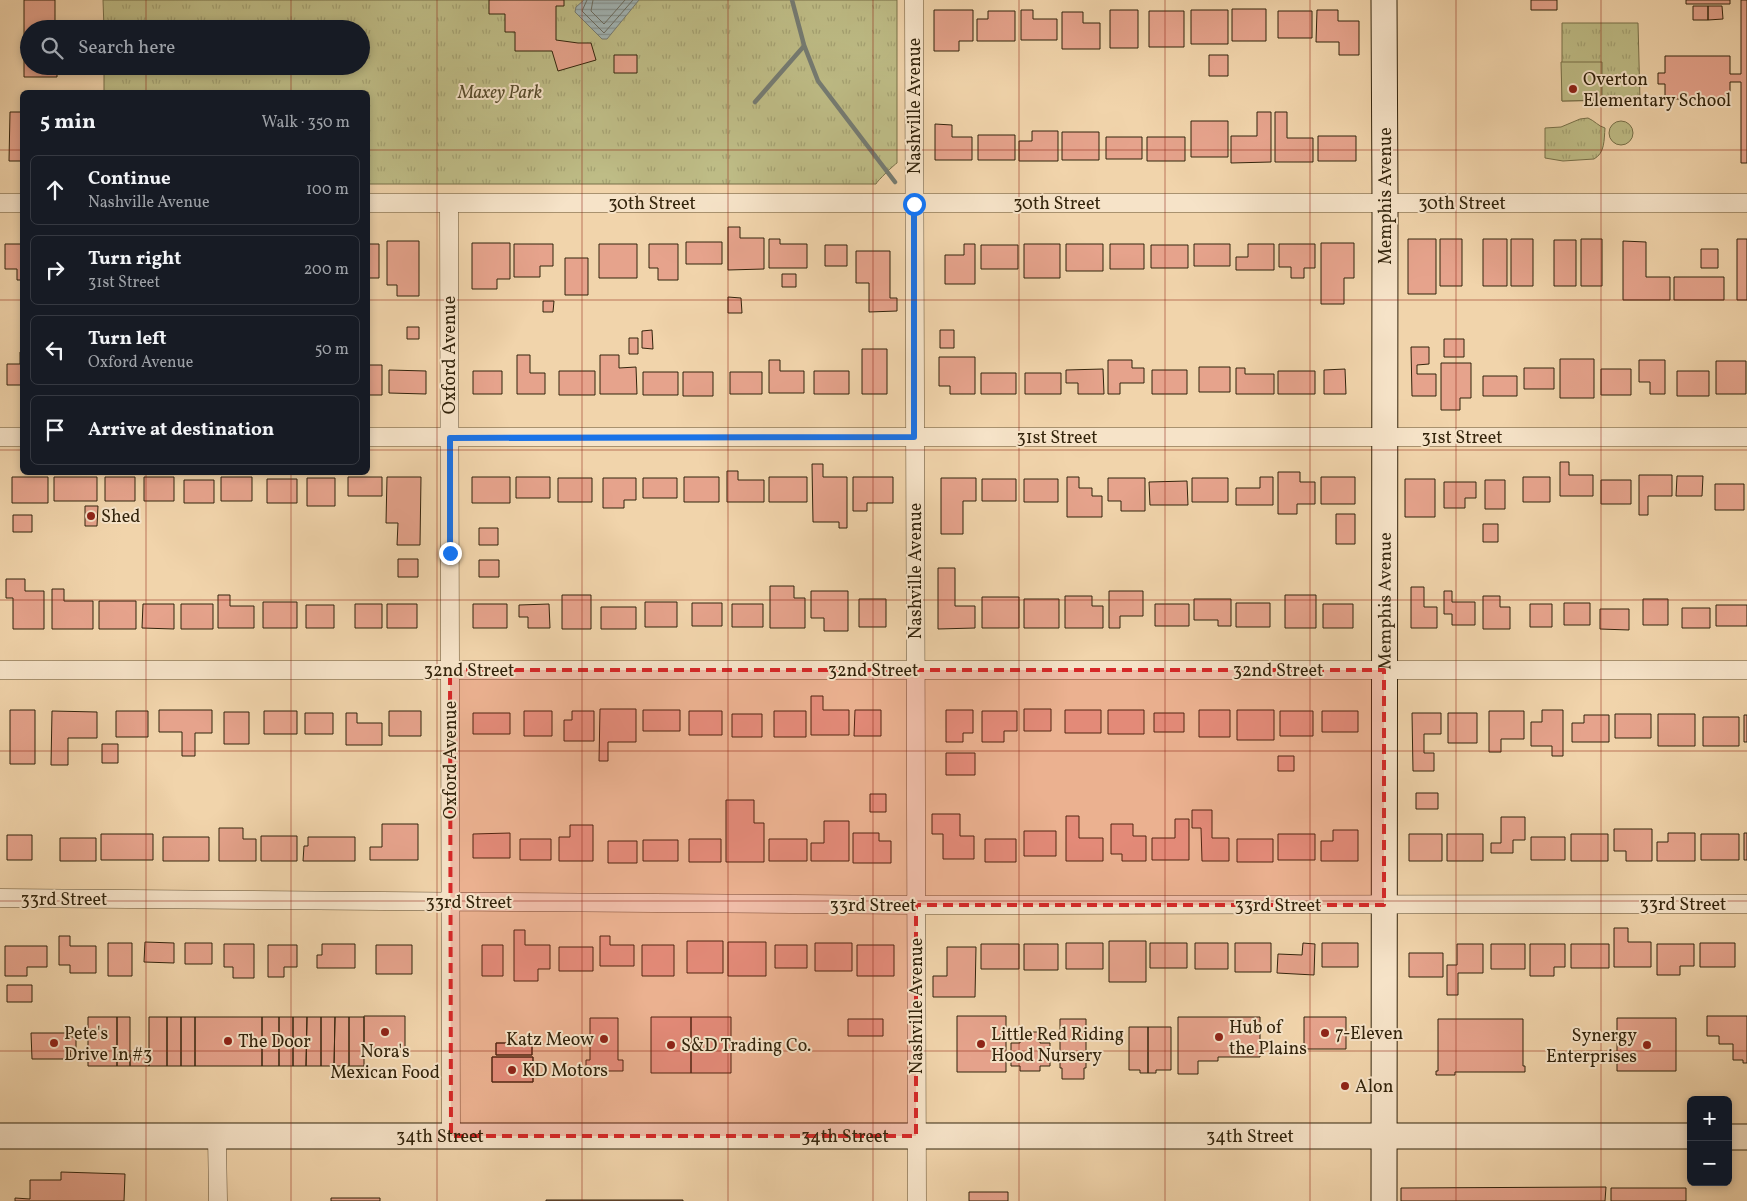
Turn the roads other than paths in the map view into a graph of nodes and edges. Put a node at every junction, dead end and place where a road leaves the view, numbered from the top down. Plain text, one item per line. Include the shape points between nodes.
1 (914, 0) edge
2 (1384, 0) edge
3 (0, 203) edge
4 (20, 203) edge
5 (370, 203) edge
6 (449, 203) junction
7 (1747, 203) edge
8 (914, 204) junction
9 (1385, 204) junction
10 (914, 437) junction
11 (1385, 437) junction
12 (1747, 437) edge
13 (0, 438) edge
14 (20, 438) edge
15 (370, 438) edge
16 (450, 438) junction
17 (0, 670) edge
18 (450, 670) junction
19 (915, 670) junction
20 (1384, 670) junction
21 (1747, 670) edge
22 (0, 898) edge
23 (450, 902) junction
24 (1747, 904) edge
25 (916, 905) junction
26 (1384, 905) junction
27 (0, 1136) edge
28 (216, 1136) junction
29 (451, 1136) junction
30 (916, 1136) junction
31 (1384, 1136) junction
32 (1687, 1136) edge
33 (1732, 1136) edge
34 (1747, 1136) edge
35 (218, 1201) edge
36 (917, 1201) edge
37 (1384, 1201) edge

1 - 8 street, Nashville Avenue
2 - 9 main road, Memphis Avenue
3 - 4 street
5 - 6 street, 30th Street
6 - 8 street, 30th Street
6 - 16 street, Oxford Avenue
7 - 9 street, 30th Street
8 - 9 street, 30th Street
8 - 10 street, Nashville Avenue
9 - 11 main road, Memphis Avenue
10 - 11 street, 31st Street
10 - 16 street, 31st Street
10 - 19 street, Nashville Avenue
11 - 12 street, 31st Street
11 - 20 main road, Memphis Avenue
13 - 14 street
15 - 16 street, 31st Street
16 - 18 street, Oxford Avenue
17 - 18 street, 32nd Street
18 - 19 street, 32nd Street
18 - 23 street, Oxford Avenue
19 - 20 street, 32nd Street
19 - 25 street, Nashville Avenue
20 - 21 street, 32nd Street
20 - 26 main road, Memphis Avenue
22 - 23 street, 33rd Street
23 - 25 street, 33rd Street
23 - 29 street, Oxford Avenue
24 - 26 street, 33rd Street
25 - 26 street, 33rd Street
25 - 30 street, Nashville Avenue
26 - 31 main road, Memphis Avenue
27 - 28 main road, 34th Street
28 - 29 main road, 34th Street
28 - 35 street
29 - 30 main road, 34th Street
30 - 31 main road, 34th Street
30 - 36 street, Nashville Avenue
31 - 32 main road, 34th Street
31 - 37 main road, Memphis Avenue
33 - 34 main road

